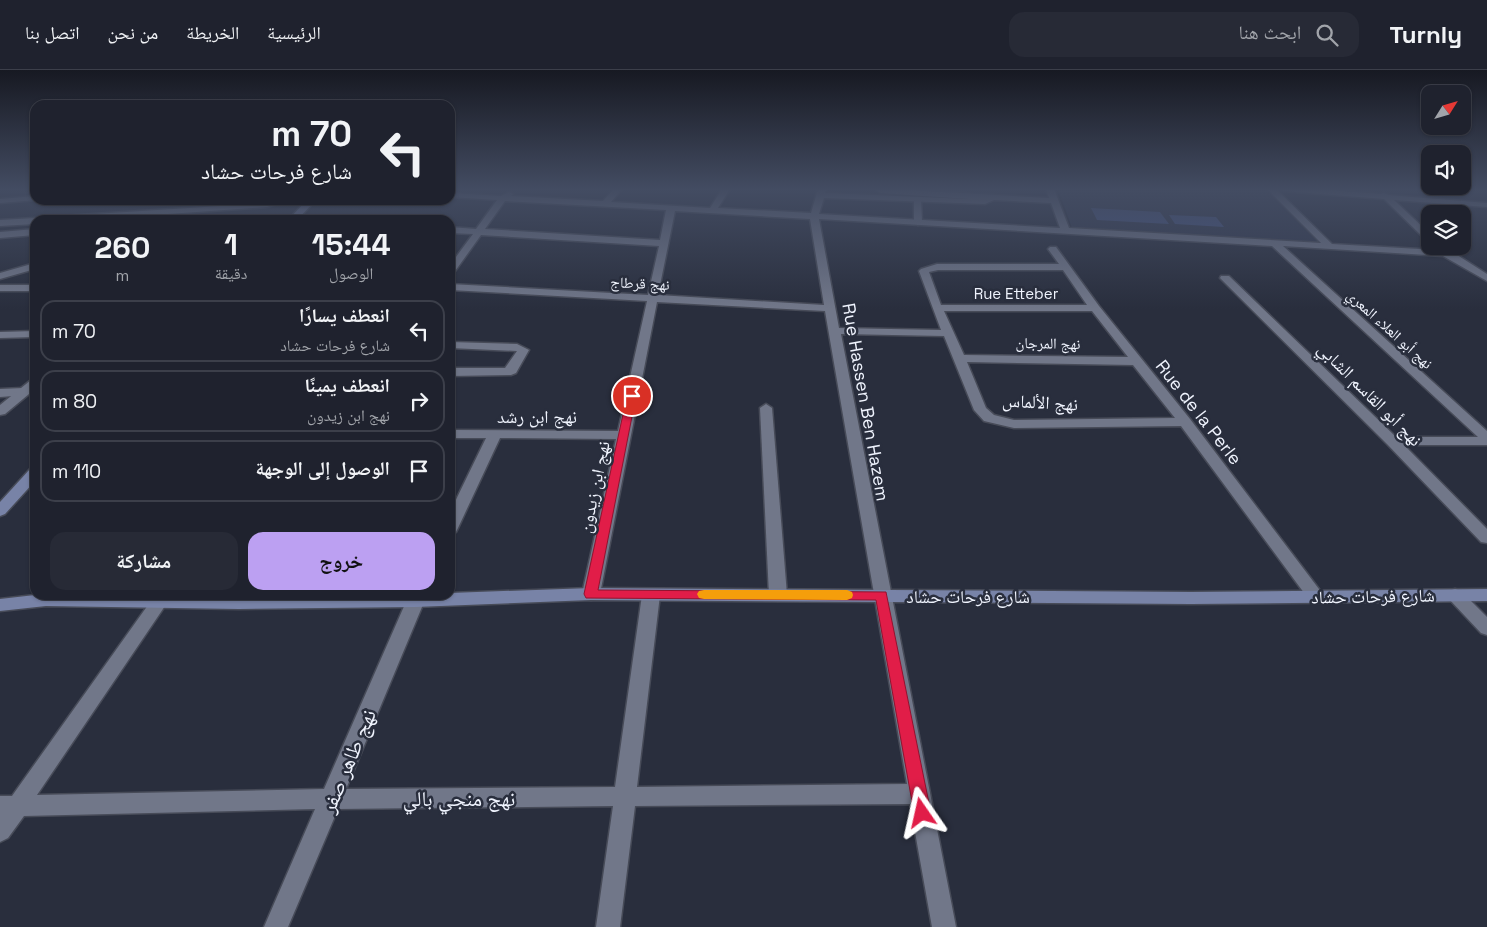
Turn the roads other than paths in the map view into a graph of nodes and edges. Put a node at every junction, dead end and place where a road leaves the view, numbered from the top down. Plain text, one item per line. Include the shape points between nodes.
1 (666, 229) edge
2 (816, 229) edge
3 (1047, 229) edge
4 (1312, 229) edge
5 (455, 230) edge
6 (1065, 230) joint
7 (480, 231) junction
8 (30, 232) edge
9 (0, 235) edge
10 (1273, 242) junction
11 (662, 243) junction
12 (1328, 245) junction
13 (1053, 249) dead end
14 (1421, 249) edge
15 (1449, 255) edge
16 (455, 265) edge
17 (30, 267) edge
18 (1066, 267) junction
19 (0, 276) edge
20 (1225, 278) dead end
21 (1487, 278) edge
22 (455, 287) edge
23 (0, 288) edge
24 (30, 288) edge
25 (651, 299) junction
26 (829, 308) junction
27 (937, 308) junction
28 (1095, 308) junction
29 (835, 331) junction
30 (949, 332) junction
31 (30, 334) edge
32 (0, 335) edge
33 (455, 345) edge
34 (960, 358) junction
35 (1135, 360) junction
36 (455, 372) edge
37 (30, 387) edge
38 (23, 392) junction
39 (0, 393) edge
40 (766, 408) dead end
41 (0, 411) edge
42 (1185, 422) junction
43 (455, 434) edge
44 (494, 434) junction
45 (624, 435) junction
46 (1487, 439) edge
47 (1392, 441) junction
48 (30, 478) edge
49 (0, 511) edge
50 (455, 517) edge
51 (1487, 538) edge
52 (591, 594) junction
53 (651, 594) junction
54 (778, 594) junction
55 (882, 595) junction
56 (1455, 595) junction
57 (1487, 596) edge
58 (455, 597) edge
59 (1316, 597) junction
60 (214, 600) edge
61 (416, 600) edge
62 (159, 602) junction
63 (0, 605) edge
64 (1487, 628) edge
65 (919, 794) junction
66 (625, 798) junction
67 (332, 799) junction
68 (9, 806) edge
69 (0, 831) edge
70 (276, 927) edge
71 (608, 927) edge
72 (944, 927) edge

1 - 11 street, نهج ابن زيدون
2 - 26 street, Rue Hassen Ben Hazem
3 - 6 street
4 - 12 street
5 - 7 street
6 - 10 street
7 - 11 street
7 - 16 street
8 - 9 street
10 - 12 street
10 - 46 street, نهج أبو العلاء المعري
11 - 25 street, نهج ابن زيدون
12 - 14 street
13 - 18 street, Rue de la Perle
15 - 21 street
17 - 19 street
18 - 27 street, نهج الألماس via 930,267 924,271
18 - 28 street, Rue de la Perle
20 - 47 street, نهج أبو القاسم الشابي
22 - 25 street, نهج قرطاج
23 - 24 street
25 - 26 street, نهج قرطاج
25 - 45 street, نهج ابن زيدون
26 - 29 street, Rue Hassen Ben Hazem
27 - 28 street, Rue Etteber
27 - 30 street, نهج الألماس
28 - 35 street, Rue de la Perle
29 - 30 street
29 - 55 street, Rue Hassen Ben Hazem
30 - 34 street, نهج الألماس
31 - 32 street
33 - 36 street via 523,350 512,370 507,372
34 - 35 street, نهج المرجان
34 - 42 street, نهج الألماس via 980,410 1000,422
35 - 42 street, Rue de la Perle
37 - 38 street
38 - 39 street
38 - 41 street
40 - 54 street
42 - 59 street, Rue de la Perle
43 - 44 street, نهج ابن رشد
44 - 45 street, نهج ابن رشد
44 - 50 street
45 - 52 street, نهج ابن زيدون
46 - 47 street
47 - 51 street, نهج أبو القاسم الشابي
48 - 49 main road
52 - 53 main road, شارع فرحات حشاد
52 - 58 main road, شارع فرحات حشاد
53 - 54 main road, شارع فرحات حشاد
53 - 66 street
54 - 55 main road, شارع فرحات حشاد
55 - 59 main road, شارع فرحات حشاد
55 - 65 street, Rue Hassen Ben Hazem
56 - 57 main road, شارع فرحات حشاد
56 - 59 main road, شارع فرحات حشاد
56 - 64 street
60 - 62 main road, شارع فرحات حشاد
61 - 67 street, نهج طاهر صفر
62 - 63 main road, شارع فرحات حشاد via 46,600
62 - 68 street
65 - 66 street, نهج منجي بالي
65 - 72 street, Rue Hassen Ben Hazem
66 - 67 street, نهج منجي بالي
66 - 71 street
67 - 68 street, نهج منجي بالي
67 - 70 street, نهج طاهر صفر
68 - 69 street

